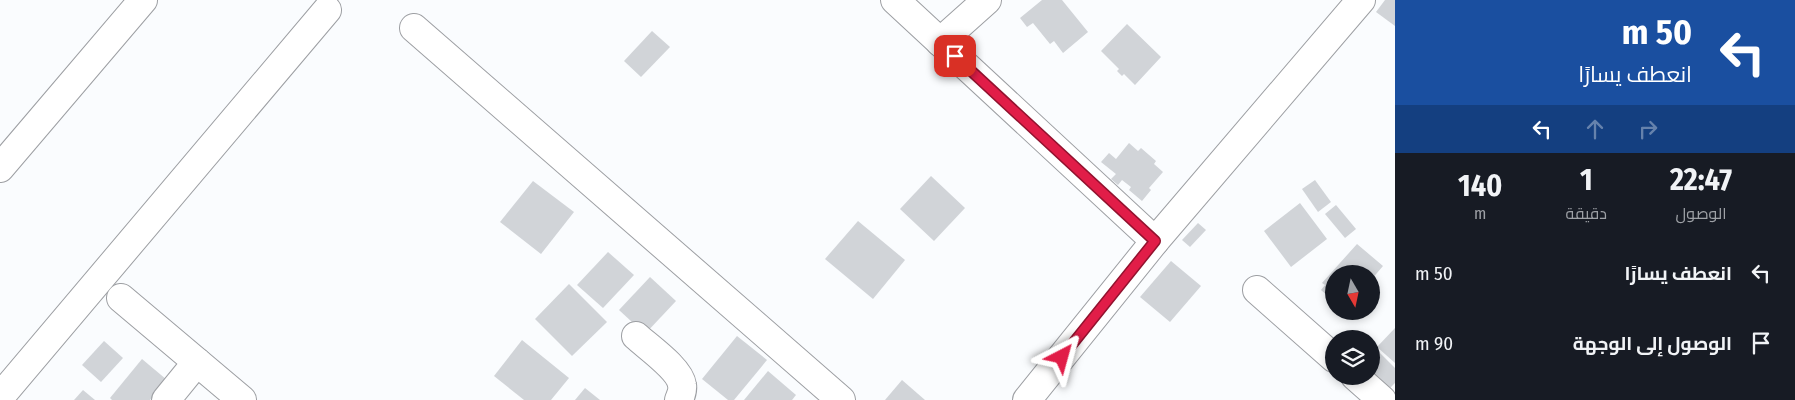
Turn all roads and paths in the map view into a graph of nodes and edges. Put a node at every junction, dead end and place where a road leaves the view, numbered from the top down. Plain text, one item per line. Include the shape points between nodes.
1 (143, 0) edge
2 (895, 0) edge
3 (987, 0) edge
4 (1361, 0) edge
5 (327, 10) dead end
6 (414, 28) dead end
7 (940, 42) junction
8 (0, 168) edge
9 (1155, 241) junction
10 (1257, 290) dead end
11 (122, 298) dead end
12 (636, 336) dead end
13 (1325, 350) edge
14 (197, 362) junction
15 (1364, 385) edge
16 (0, 397) edge
17 (166, 400) edge
18 (242, 400) edge
19 (678, 400) edge
20 (841, 400) edge
21 (1027, 400) edge
22 (1382, 400) edge

1 - 8 street
2 - 7 street
3 - 7 street
4 - 9 street
5 - 16 street
6 - 20 street
7 - 9 street
9 - 21 street
10 - 13 street
11 - 14 street
12 - 19 street via 677,374 682,383
14 - 17 street
14 - 18 street
15 - 22 street

